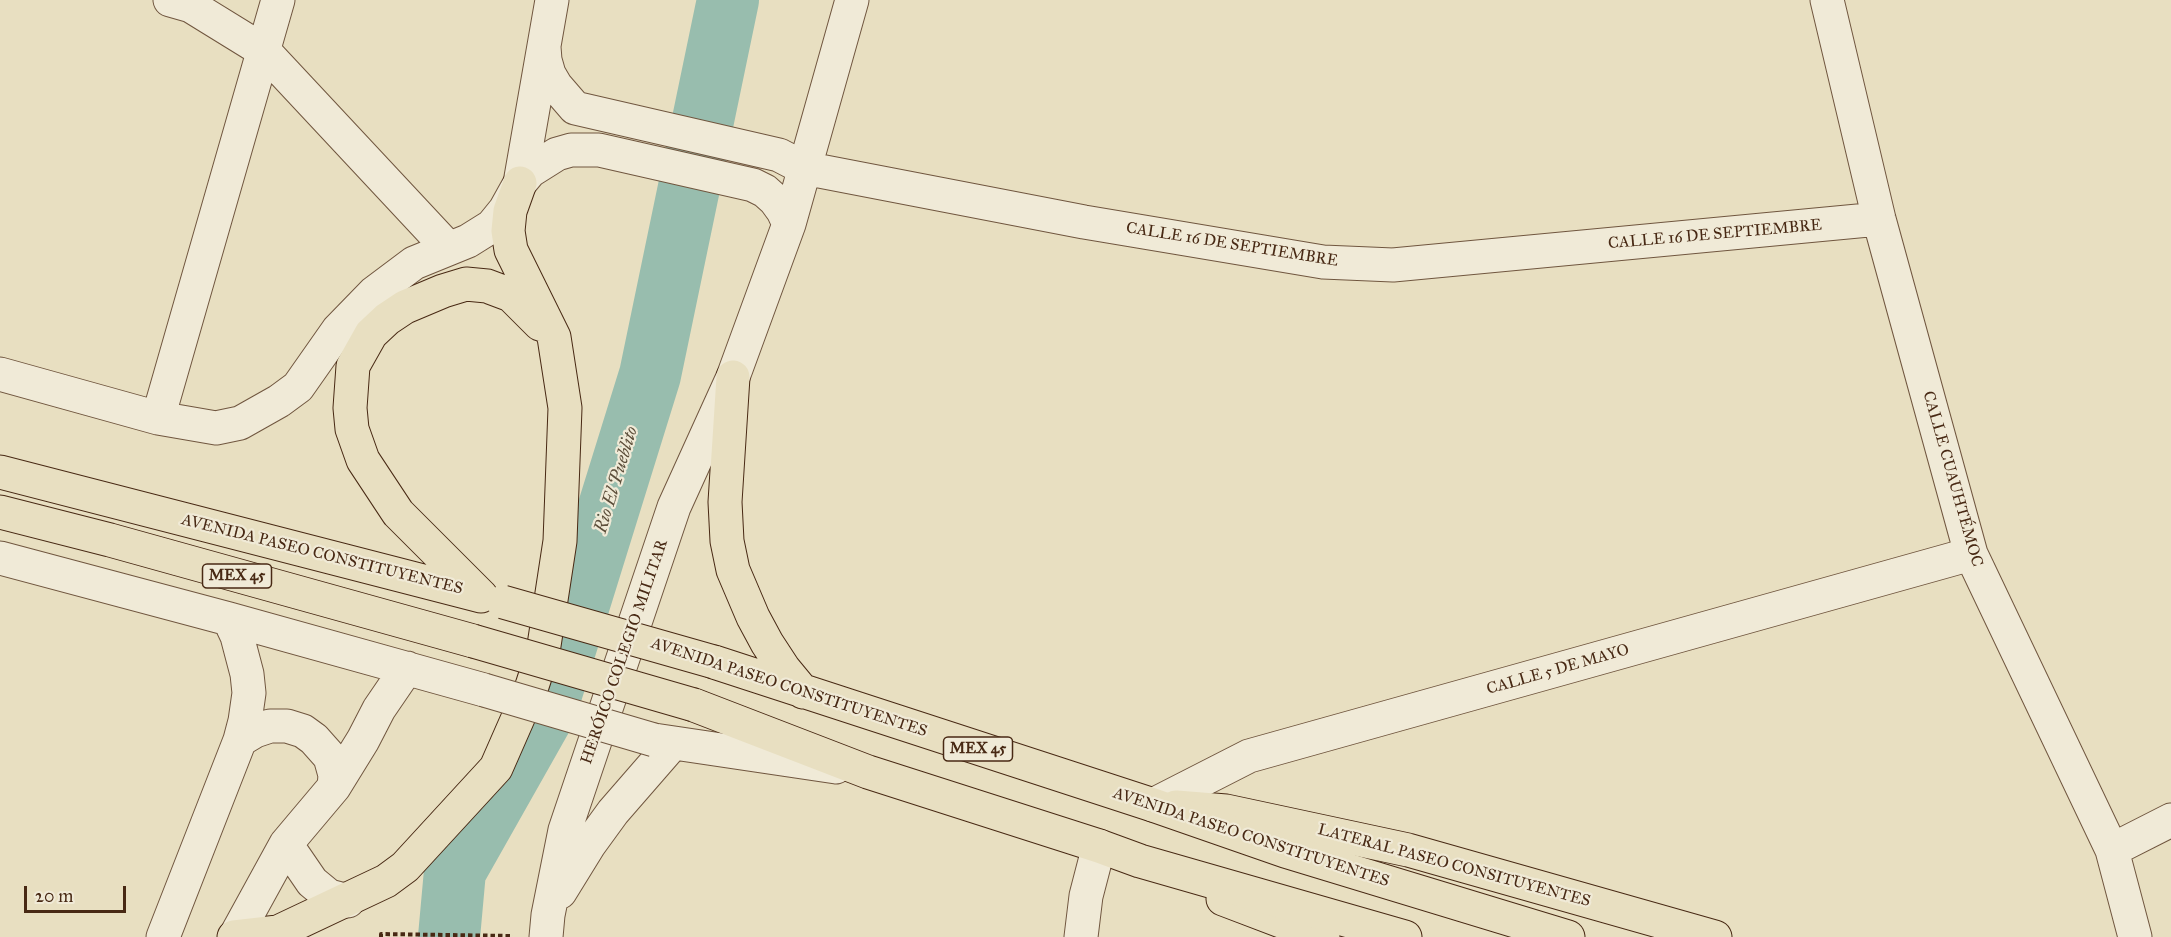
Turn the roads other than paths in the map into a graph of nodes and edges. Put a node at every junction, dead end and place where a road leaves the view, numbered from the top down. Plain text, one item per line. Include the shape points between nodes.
1 (170, 0) edge
2 (279, 0) edge
3 (552, 0) edge
4 (852, 0) edge
5 (1827, 0) edge
6 (544, 47) junction
7 (264, 51) junction
8 (791, 161) junction
9 (520, 183) junction
10 (1879, 219) junction
11 (789, 224) junction
12 (448, 248) junction
13 (554, 337) junction
14 (0, 374) edge
15 (733, 376) junction
16 (158, 418) junction
17 (0, 455) edge
18 (0, 472) edge
19 (68, 490) junction
20 (0, 512) edge
21 (1971, 554) junction
22 (0, 558) edge
23 (492, 599) junction
24 (229, 619) junction
25 (407, 668) junction
26 (803, 692) junction
27 (240, 740) junction
28 (664, 741) junction
29 (868, 772) junction
30 (334, 787) junction
31 (1153, 806) junction
32 (2171, 820) edge
33 (286, 844) junction
34 (1099, 846) junction
35 (2112, 850) junction
36 (1140, 861) junction
37 (348, 901) junction
38 (547, 926) edge
39 (163, 937) edge
40 (235, 937) edge
41 (1080, 937) edge
42 (1323, 937) edge
43 (1405, 937) edge
44 (1568, 937) edge
45 (1715, 937) edge
46 (2135, 937) edge

1 - 7 street via 191,6
2 - 7 street
3 - 6 street
4 - 8 street, HERÓICO COLEGIO MILITAR
5 - 10 street, CALLE CUAUHTÉMOC
6 - 8 street, CALLE 16 DE SEPTIEMBRE via 549,74 574,108
6 - 9 street
7 - 12 street
7 - 16 street
8 - 10 street, CALLE 16 DE SEPTIEMBRE via 1084,222 1323,262 1405,264
8 - 11 street, HERÓICO COLEGIO MILITAR
9 - 11 street via 530,171 557,154 599,150 753,185 780,205
9 - 12 street via 492,226
9 - 13 main road via 510,211 511,250
10 - 21 street, CALLE CUAUHTÉMOC
11 - 15 street, HERÓICO COLEGIO MILITAR
12 - 16 street via 414,263 374,293 338,330 298,387 279,401 240,423 216,428
13 - 23 main road via 511,295 487,286 466,284 405,307 387,319 371,334 353,366 352,429 363,460 398,513
13 - 37 main road via 566,408 560,541 543,652 532,686 496,768 405,867
14 - 16 street
15 - 26 main road via 725,521 733,570 762,634
15 - 38 street, HERÓICO COLEGIO MILITAR via 674,507 565,830
17 - 19 main road
18 - 19 main road, AVENIDA PASEO CONSTITUYENTES / MEX 45
19 - 23 main road, AVENIDA PASEO CONSTITUYENTES / MEX 45
20 - 29 main road, MEX 45, bridge via 694,705
21 - 31 street, CALLE 5 DE MAYO via 1249,756
21 - 35 street, CALLE CUAUHTÉMOC
22 - 24 street
23 - 26 main road, AVENIDA PASEO CONSTITUYENTES / MEX 45, bridge via 714,662
24 - 25 street
24 - 27 street via 249,693
25 - 28 street, bridge
25 - 30 street
26 - 31 main road, AVENIDA PASEO CONSTITUYENTES / MEX 45
27 - 30 street via 270,726 303,731 330,757
27 - 39 street
28 - 29 street
28 - 38 street via 589,844
29 - 34 main road, MEX 45
30 - 33 street
31 - 44 main road, AVENIDA PASEO CONSTITUYENTES / MEX 45 via 1285,851
31 - 45 main road, LATERAL PASEO CONSITUYENTES via 1226,811 1408,850
32 - 35 street
33 - 37 street via 312,882 329,896
33 - 40 street
34 - 36 main road, MEX 45
34 - 41 street
35 - 46 street, CALLE CUAUHTÉMOC
36 - 42 main road via 1174,882
36 - 43 main road, MEX 45
37 - 40 main road via 278,932

